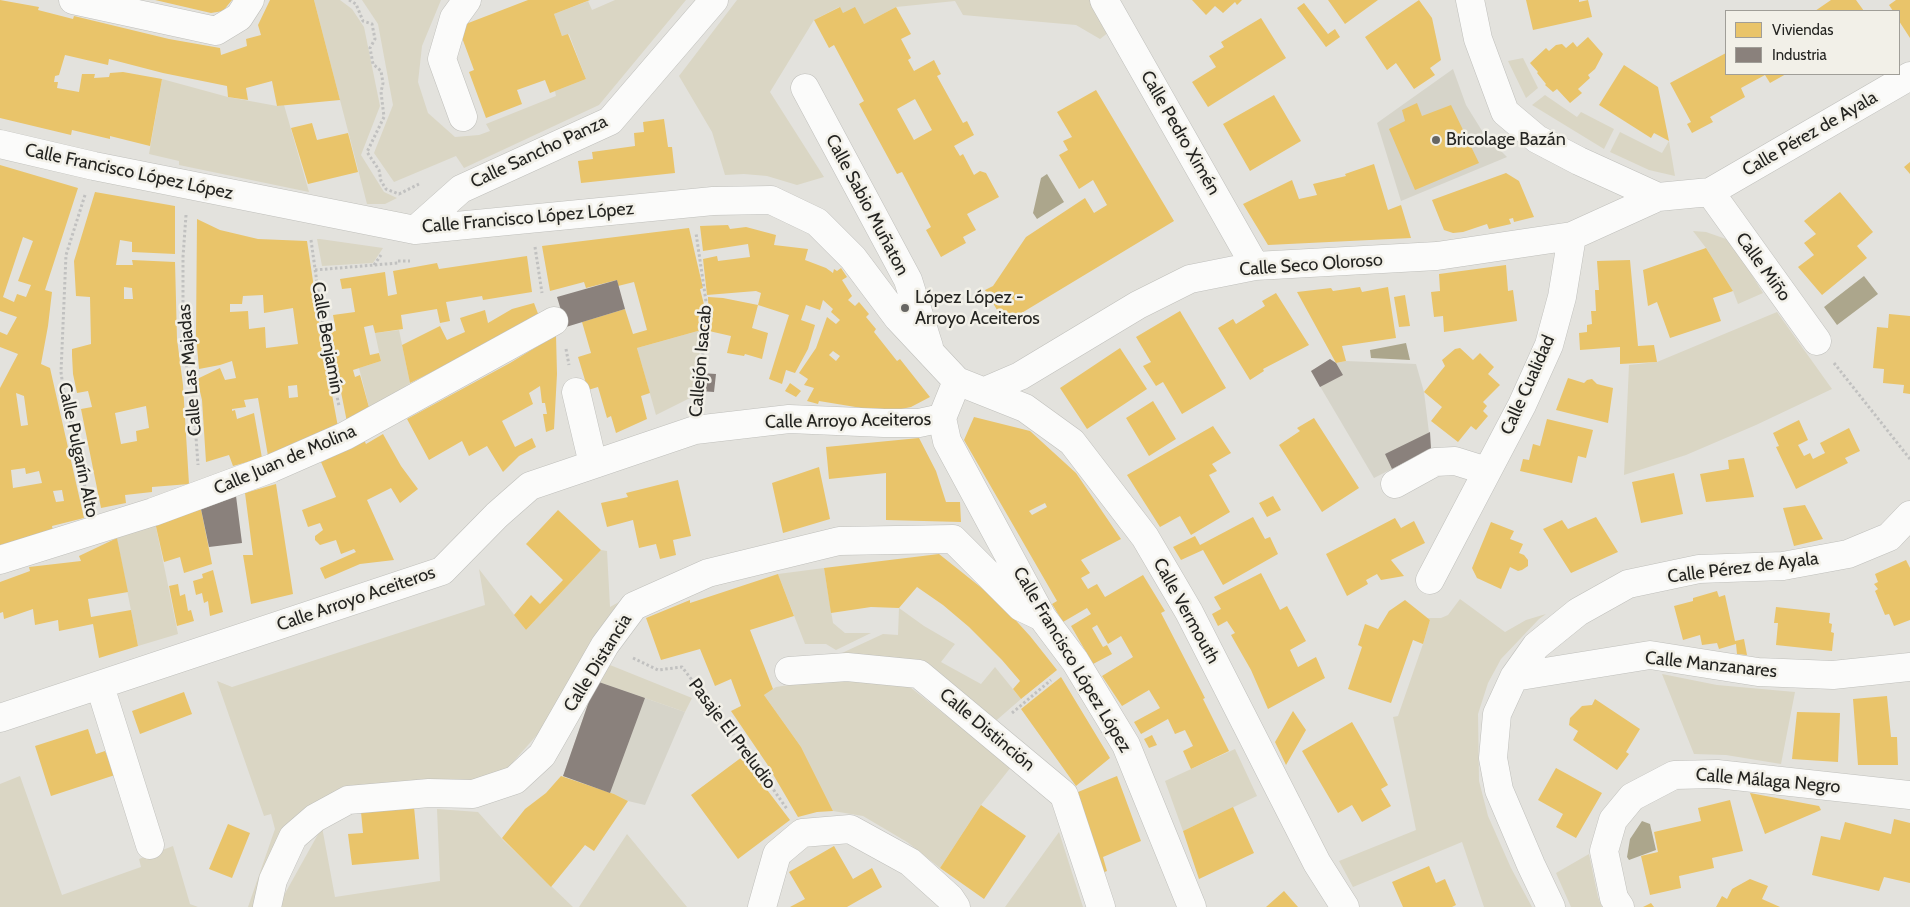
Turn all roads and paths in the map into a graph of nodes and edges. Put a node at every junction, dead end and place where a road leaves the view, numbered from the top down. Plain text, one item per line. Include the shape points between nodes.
1 (73, 0) edge
2 (250, 0) edge
3 (350, 0) edge
4 (467, 0) edge
5 (714, 0) edge
6 (1104, 0) edge
7 (1470, 0) edge
8 (1910, 76) edge
9 (806, 88) dead end
10 (463, 117) dead end
11 (0, 144) edge
12 (94, 166) junction
13 (418, 184) dead end
14 (189, 185) junction
15 (1710, 192) junction
16 (1658, 197) junction
17 (690, 203) junction
18 (415, 230) junction
19 (1572, 236) junction
20 (311, 240) dead end
21 (536, 253) dead end
22 (409, 261) dead end
23 (1255, 266) junction
24 (315, 270) junction
25 (543, 297) dead end
26 (554, 322) dead end
27 (1817, 341) dead end
28 (931, 353) junction
29 (1833, 362) dead end
30 (957, 381) junction
31 (985, 391) junction
32 (576, 392) dead end
33 (942, 418) junction
34 (695, 430) junction
35 (345, 436) junction
36 (1910, 459) edge
37 (594, 464) junction
38 (1487, 471) junction
39 (1395, 484) dead end
40 (200, 495) junction
41 (1910, 514) edge
42 (96, 529) junction
43 (0, 560) edge
44 (1430, 580) dead end
45 (1042, 617) junction
46 (605, 645) junction
47 (1074, 661) junction
48 (1910, 667) edge
49 (789, 671) dead end
50 (1514, 677) junction
51 (100, 686) junction
52 (0, 718) edge
53 (989, 732) junction
54 (1910, 795) edge
55 (789, 812) dead end
56 (150, 845) dead end
57 (267, 907) edge
58 (762, 907) edge
59 (956, 907) edge
60 (1101, 907) edge
61 (1192, 907) edge
62 (1346, 907) edge
63 (1551, 907) edge
64 (1620, 907) edge

1 - 2 street via 216,31 239,17
3 - 13 path via 356,4 364,21 372,24 375,39 370,48 373,64 382,71 384,117 367,152 380,170 381,181 386,188 399,194
4 - 10 street via 454,18 442,59
5 - 18 street, Calle Sancho Panza via 610,121 460,189
6 - 23 street, Calle Pedro Ximén
7 - 16 street via 1478,40 1505,112 1537,139
8 - 15 street, Calle Pérez de Ayala
9 - 28 street, Calle Sabio Muñaton via 908,280
11 - 12 street, Calle Francisco López López
12 - 14 street, Calle Francisco López López
12 - 42 path, Calle Pulgarín Alto via 66,256 61,372
14 - 18 street, Calle Francisco López López
14 - 40 path, Calle Las Majadas via 183,257 183,336 193,395
15 - 16 street
15 - 27 street, Calle Miño
16 - 19 street, Calle Seco Oloroso
17 - 18 street, Calle Francisco López López
17 - 28 street, Calle Francisco López López via 771,200 817,222 853,258 898,318
17 - 34 path, Callejón Isacab via 708,316 694,394
19 - 23 street, Calle Seco Oloroso via 1437,256
19 - 38 street, Calle Cualidad via 1562,297 1549,345
20 - 24 path, Calle Benjamín
21 - 25 path
22 - 24 path
23 - 31 street, Calle Seco Oloroso via 1190,279 1138,305 1020,376
24 - 35 path, Calle Benjamín
26 - 35 street, Calle Juan de Molina
28 - 30 street, Calle Francisco López López
29 - 36 path
30 - 31 street, Calle Vermouth
30 - 33 street, Calle Arroyo Aceiteros
31 - 62 street, Calle Vermouth via 1024,408 1072,442 1145,537 1189,612 1317,863
32 - 37 street
33 - 34 street, Calle Arroyo Aceiteros via 919,423 789,419
33 - 45 street, Calle Francisco López López via 947,441
34 - 37 street, Calle Arroyo Aceiteros
35 - 40 street, Calle Juan de Molina
37 - 51 street, Calle Arroyo Aceiteros via 530,486 442,570
38 - 39 street via 1455,461 1435,462
38 - 44 street, Calle Cualidad
40 - 42 street, Calle Juan de Molina
41 - 50 street, Calle Pérez de Ayala via 1889,537 1848,554 1783,566 1699,569 1628,584 1578,612 1536,646
42 - 43 street, Calle Juan de Molina
45 - 46 street, Calle Distancia via 1021,607 953,539 839,540 708,574 634,606
45 - 47 street, Calle Francisco López López
46 - 55 path, Pasaje El Preludio via 658,670 682,667
46 - 57 street, Calle Distancia via 542,755 515,780 473,794 429,793 348,800 315,818 293,837 273,880
47 - 53 path
47 - 61 street, Calle Francisco López López via 1126,745
48 - 50 street, Calle Manzanares via 1833,675 1758,672 1650,655
49 - 53 street, Calle Distinción via 847,668 919,674
50 - 63 street, Calle Pérez de Ayala via 1497,714 1492,758 1499,790
51 - 52 street, Calle Arroyo Aceiteros
51 - 56 street
53 - 60 street, Calle Distinción via 1064,795
54 - 64 street, Calle Málaga Negro via 1716,774 1674,775 1632,797 1614,820 1604,851 1614,898
58 - 59 street via 777,854 802,833 850,829 910,862

